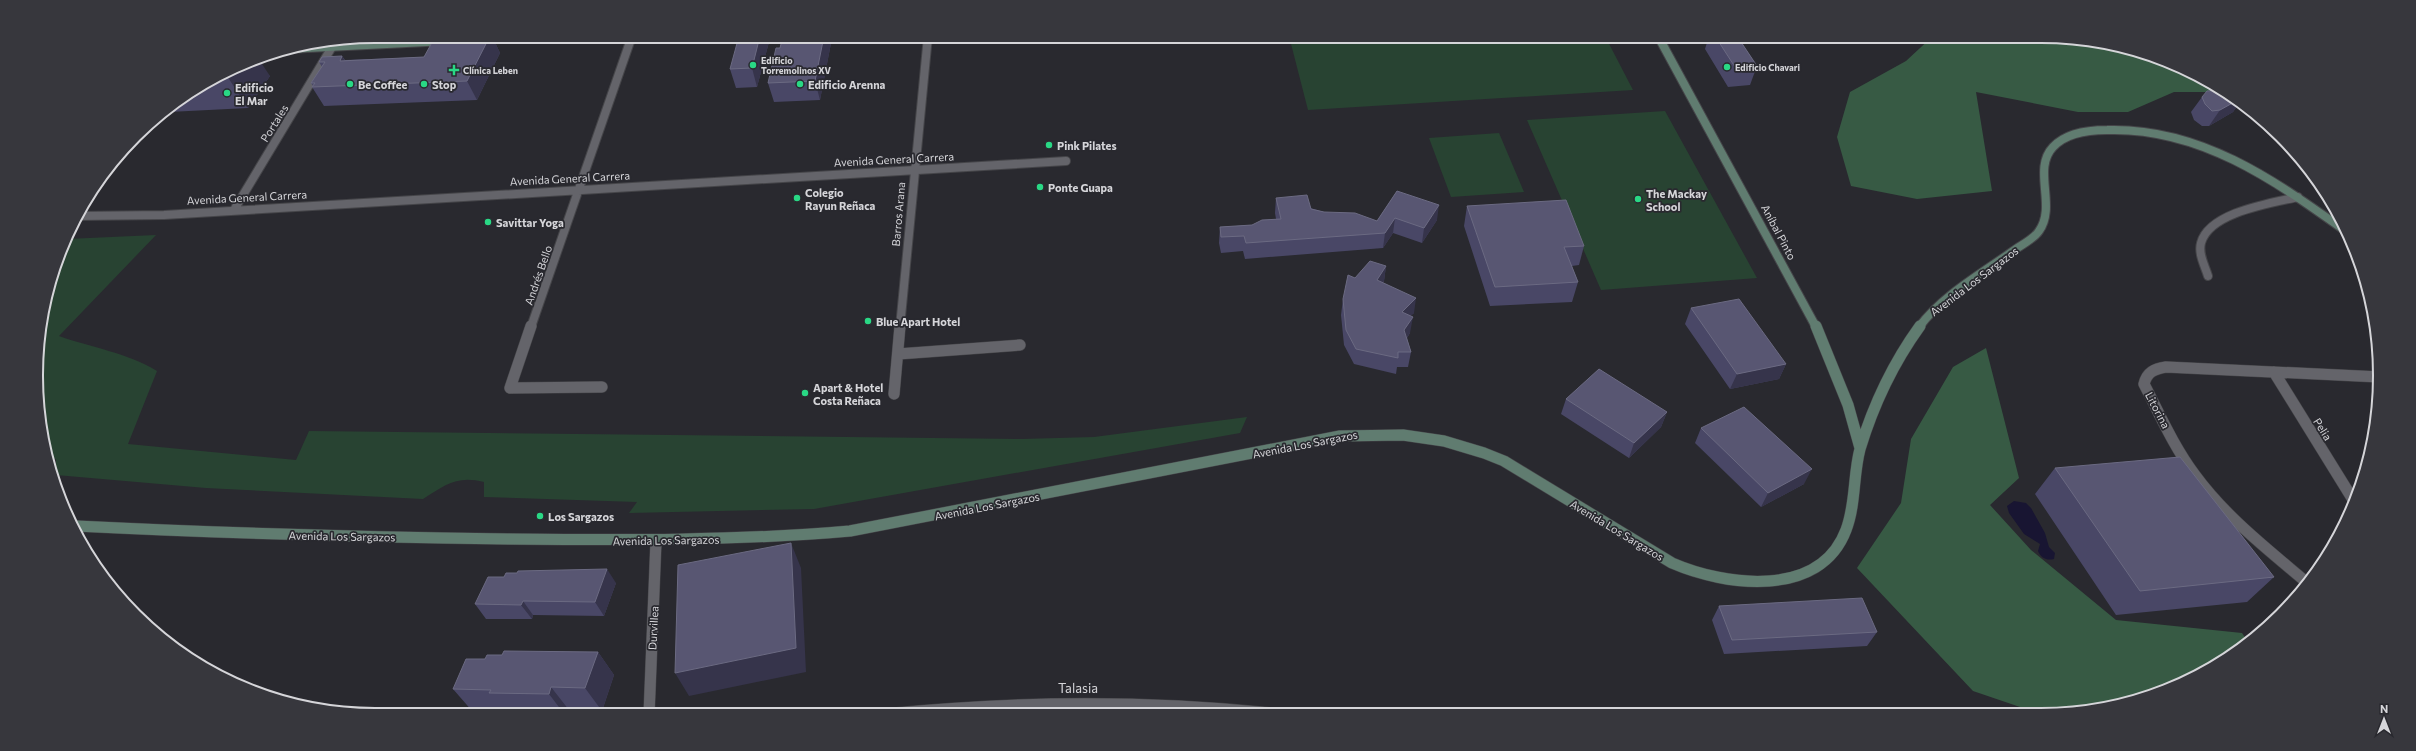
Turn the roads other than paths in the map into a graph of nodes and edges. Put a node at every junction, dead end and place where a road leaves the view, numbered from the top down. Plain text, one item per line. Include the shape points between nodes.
1 (415, 43) edge
2 (630, 43) edge
3 (927, 43) edge
4 (1662, 43) edge
5 (322, 47) edge
6 (332, 47) junction
7 (1066, 161) dead end
8 (914, 170) junction
9 (580, 190) junction
10 (2298, 197) junction
11 (234, 210) junction
12 (84, 216) edge
13 (2337, 225) edge
14 (2208, 276) dead end
15 (1020, 344) dead end
16 (898, 354) junction
17 (2274, 372) junction
18 (2373, 377) edge
19 (602, 387) dead end
20 (894, 394) dead end
21 (1860, 448) junction
22 (2350, 496) edge
23 (79, 526) edge
24 (656, 541) junction
25 (2303, 579) edge
26 (649, 708) edge
27 (960, 708) edge
28 (1203, 708) edge

1 - 6 street
2 - 9 street, Andrés Bello
3 - 8 street, Barros Arana
4 - 21 street, Aníbal Pinto via 1817,328 1848,405
5 - 6 street
6 - 11 street, Portales
7 - 8 street, Avenida General Carrera
8 - 9 street, Avenida General Carrera
8 - 16 street, Barros Arana
9 - 11 street, Avenida General Carrera
9 - 19 street, Andrés Bello via 510,388
10 - 13 street, Avenida Los Sargazos
10 - 14 street via 2223,219 2209,229 2201,242 2202,258
10 - 21 street, Avenida Los Sargazos via 2230,156 2184,140 2144,131 2123,130 2088,131 2066,138 2049,153 2046,166 2048,208 2039,232 1952,295 1924,319 1887,384
11 - 12 street, Avenida General Carrera
15 - 16 street
16 - 20 street, Barros Arana
17 - 18 street, Litorina
17 - 22 street, Pelia
17 - 25 street, Litorina via 2166,367 2148,372 2144,384 2186,463 2202,486 2222,508
21 - 24 street, Avenida Los Sargazos via 1849,516 1838,545 1828,557 1798,574 1758,582 1714,578 1672,563 1526,473 1480,451 1431,437 1385,433 1340,436 850,531 788,537
23 - 24 street, Avenida Los Sargazos via 318,536
24 - 26 street, Durvillea
27 - 28 street, Talasia via 1079,702

